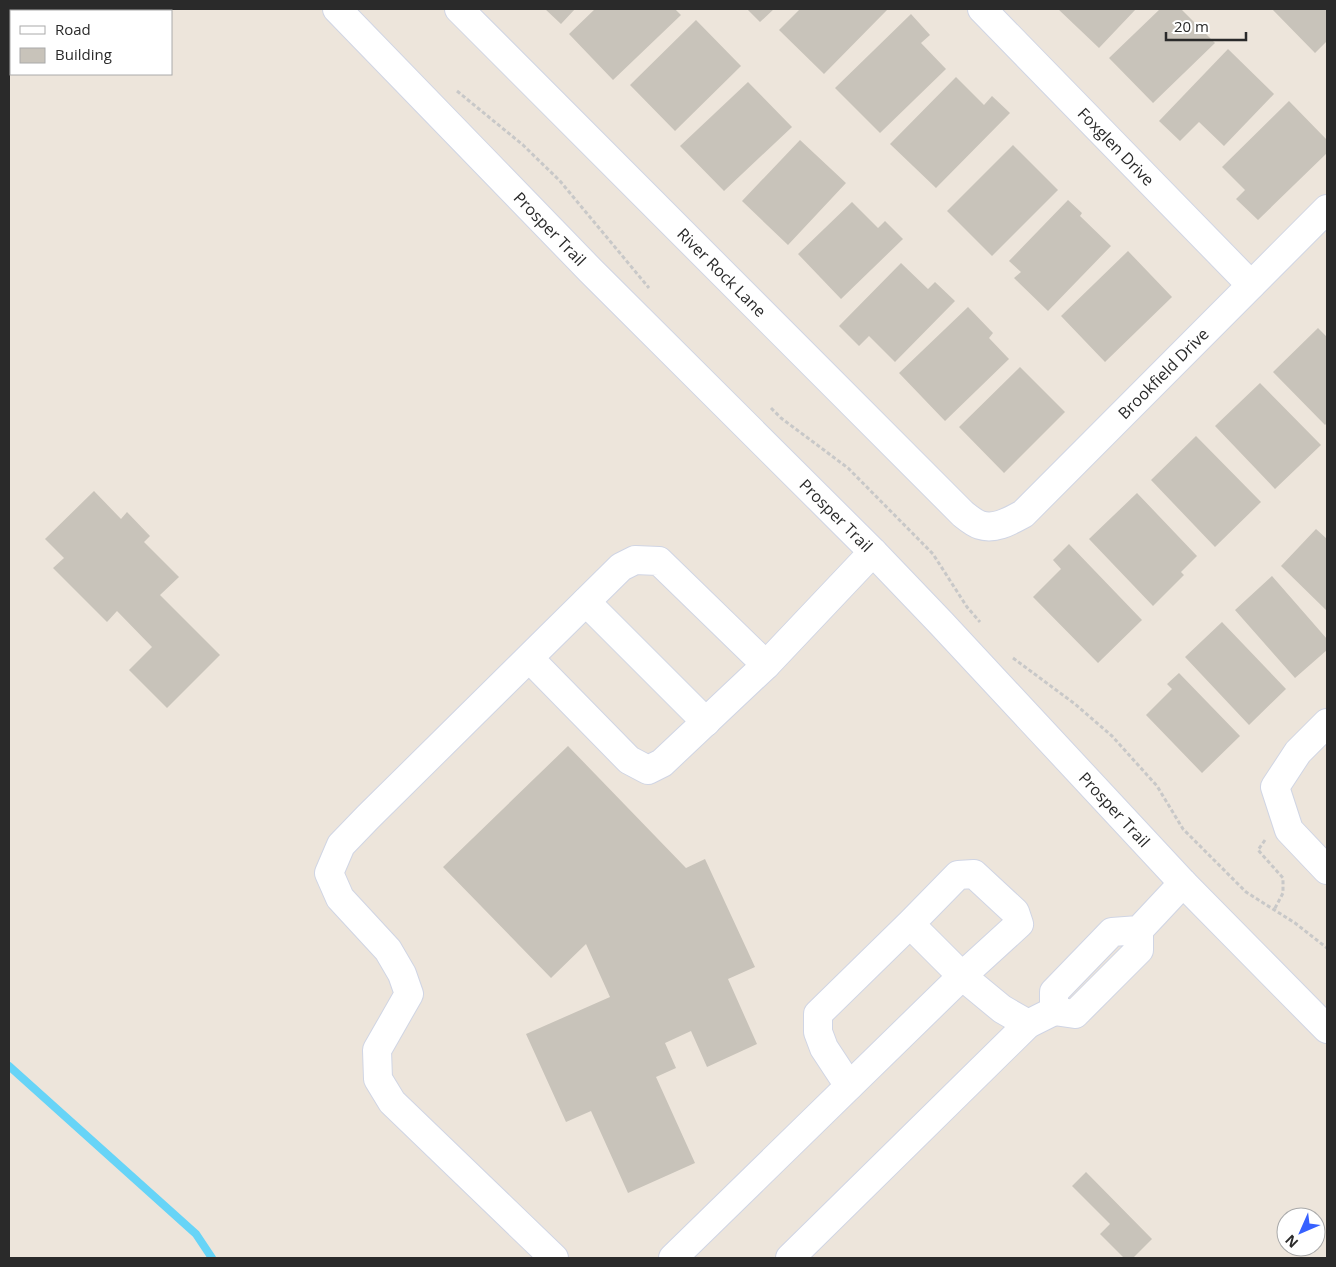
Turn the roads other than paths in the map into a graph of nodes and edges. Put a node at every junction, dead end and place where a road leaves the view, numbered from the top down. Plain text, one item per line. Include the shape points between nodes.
1 (336, 9) edge
2 (460, 9) edge
3 (982, 9) edge
4 (1327, 209) edge
5 (1251, 285) junction
6 (991, 526) joint
7 (873, 552) junction
8 (586, 602) junction
9 (529, 658) junction
10 (766, 665) junction
11 (706, 722) junction
12 (1327, 723) edge
13 (1327, 870) edge
14 (1183, 883) junction
15 (910, 924) junction
16 (962, 976) junction
17 (1028, 1024) junction
18 (1327, 1030) edge
19 (849, 1086) junction
20 (554, 1258) edge
21 (673, 1258) edge
22 (790, 1258) edge

1 - 7 street, Prosper Trail via 590,271
2 - 6 street, River Rock Lane via 963,514 980,525
3 - 5 street, Foxglen Drive
4 - 5 street, Brookfield Drive
5 - 6 street, Brookfield Drive via 1022,514
7 - 10 street
7 - 14 street, Prosper Trail
8 - 9 street
8 - 10 street via 620,568 635,560 659,561
8 - 11 street
9 - 11 street via 629,760 648,770 662,763
9 - 20 street via 341,845 329,873 340,898 388,950 409,994 377,1050 378,1079 392,1102
10 - 11 street
12 - 13 street via 1298,752 1275,787 1289,830
14 - 17 street via 1139,930 1112,932 1054,992 1054,1011
14 - 18 street, Prosper Trail
15 - 16 street
15 - 16 street via 958,875 974,874 1015,912 1019,924
15 - 19 street via 818,1014 818,1032 824,1048
16 - 17 street via 1002,1009
16 - 19 street
17 - 22 street
19 - 21 street

